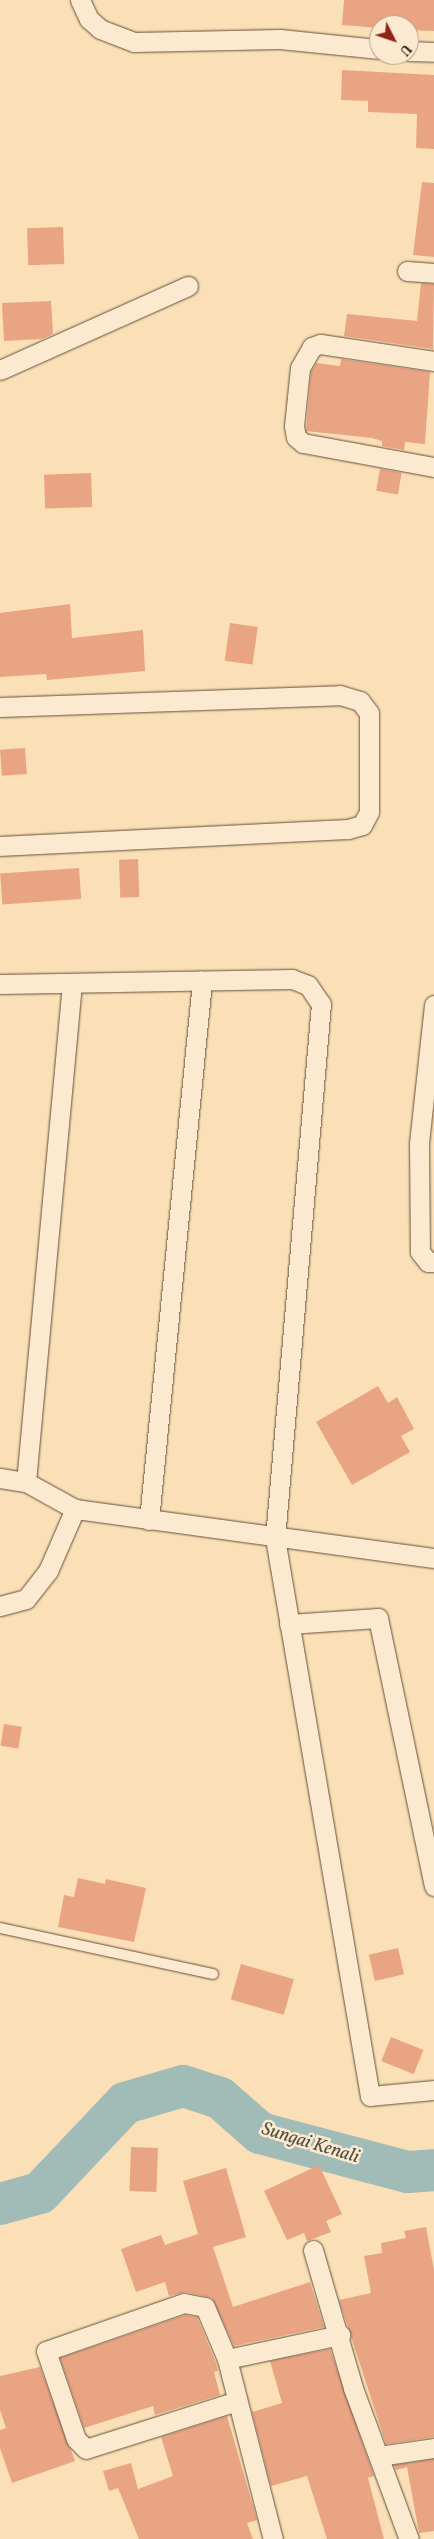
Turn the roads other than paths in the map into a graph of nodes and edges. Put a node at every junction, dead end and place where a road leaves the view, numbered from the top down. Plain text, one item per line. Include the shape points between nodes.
1 (80, 0) edge
2 (369, 48) edge
3 (419, 51) edge
4 (434, 52) edge
5 (407, 271) dead end
6 (434, 273) edge
7 (188, 286) dead end
8 (434, 361) edge
9 (0, 370) edge
10 (434, 467) edge
11 (0, 707) edge
12 (0, 846) edge
13 (202, 981) junction
14 (72, 983) junction
15 (0, 984) edge
16 (433, 1016) edge
17 (426, 1144) edge
18 (434, 1262) edge
19 (0, 1478) edge
20 (26, 1482) junction
21 (75, 1509) junction
22 (149, 1520) junction
23 (275, 1538) junction
24 (434, 1558) edge
25 (0, 1606) edge
26 (289, 1624) junction
27 (434, 1886) edge
28 (0, 1928) edge
29 (213, 1974) dead end
30 (434, 2090) edge
31 (313, 2250) dead end
32 (340, 2334) junction
33 (227, 2359) junction
34 (237, 2401) junction
35 (434, 2448) edge
36 (379, 2456) junction
37 (272, 2539) edge
38 (409, 2539) edge

1 - 2 street via 89,19 114,37 134,42 220,38
3 - 4 street
5 - 6 street
7 - 9 street
8 - 10 street via 320,344 312,347 300,368 294,426 296,437 303,443
11 - 12 street via 340,695 360,701 369,713 369,812 362,825 348,829
13 - 14 street
13 - 22 street
13 - 23 street via 292,979 308,985 321,1004
14 - 15 street
14 - 20 street
16 - 17 street
17 - 18 street via 420,1252 428,1262
19 - 20 street
20 - 21 street
21 - 22 street
21 - 25 street via 48,1571 26,1599
22 - 23 street
23 - 24 street
23 - 26 street
26 - 27 street via 378,1618
26 - 30 street via 370,2096
28 - 29 lane
31 - 32 street
32 - 33 street
32 - 36 street via 353,2388
33 - 34 street
33 - 34 street via 205,2307 195,2302 46,2350 76,2439 86,2449
34 - 37 street
35 - 36 street
36 - 38 street

